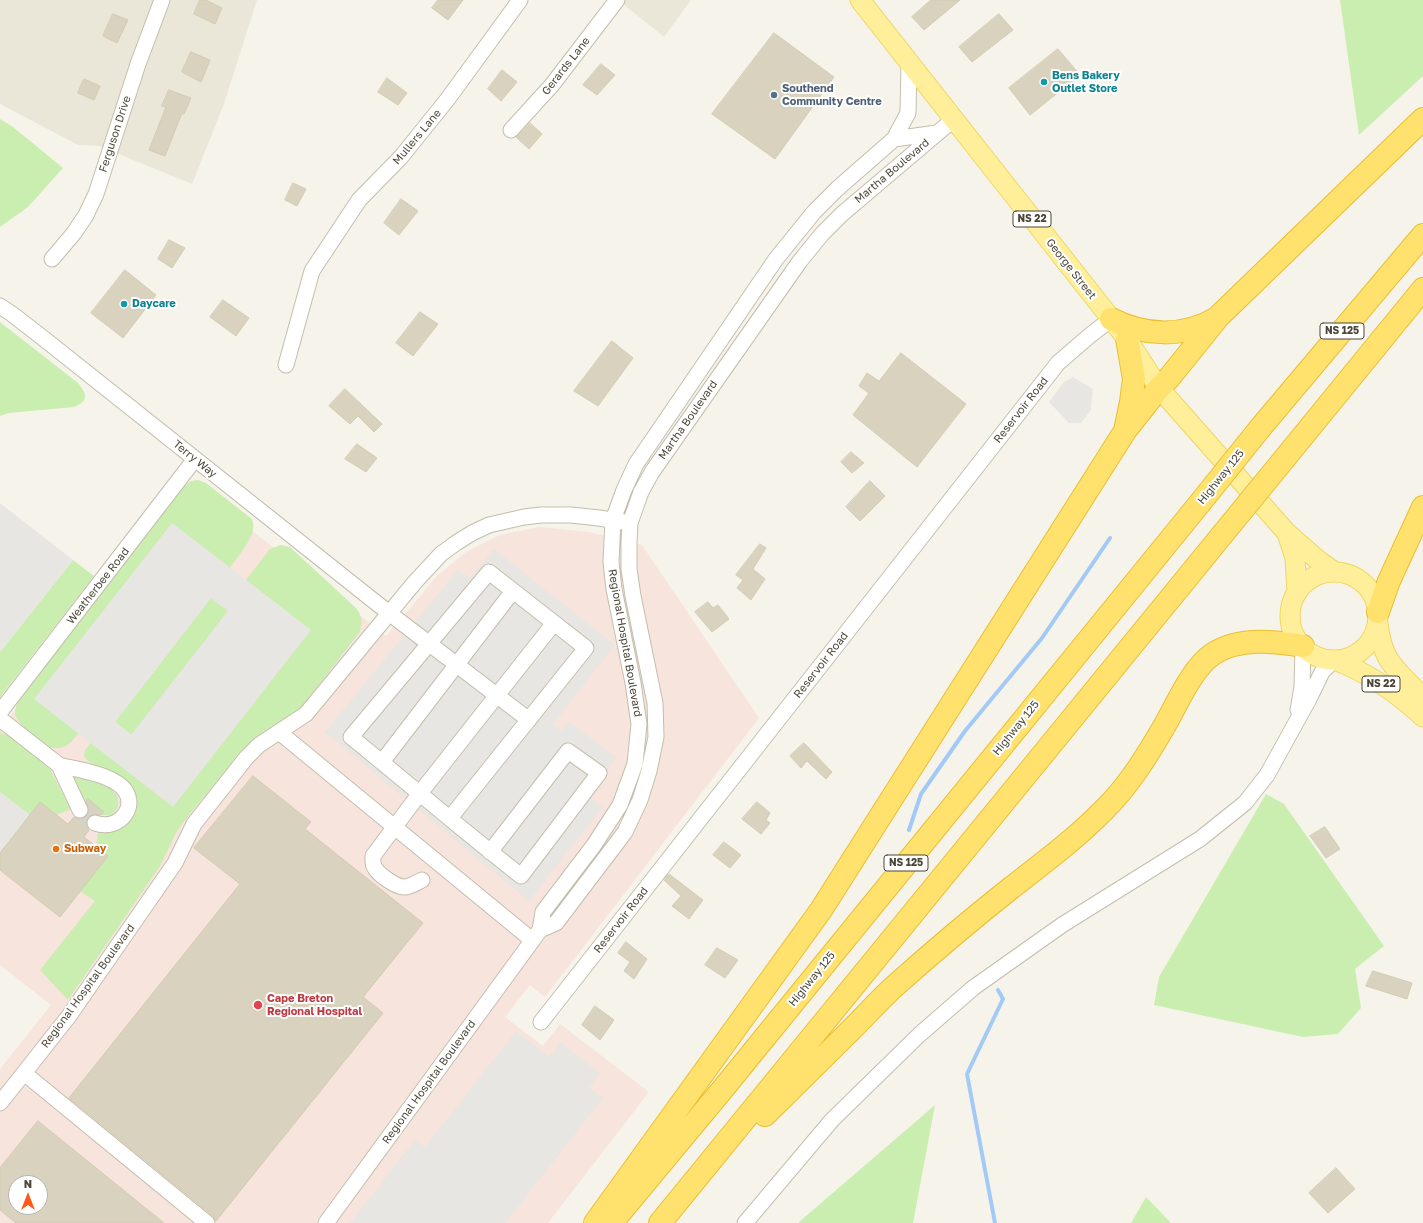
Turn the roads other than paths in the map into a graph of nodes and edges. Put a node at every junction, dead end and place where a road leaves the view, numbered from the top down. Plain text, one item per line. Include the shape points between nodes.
1 (162, 0) edge
2 (520, 0) edge
3 (617, 0) edge
4 (860, 0) edge
5 (909, 63) junction
6 (1423, 119) edge
7 (954, 120) junction
8 (511, 130) dead end
9 (937, 133) junction
10 (894, 139) junction
11 (1423, 235) edge
12 (52, 259) dead end
13 (1423, 288) edge
14 (0, 306) edge
15 (1220, 316) junction
16 (1110, 318) junction
17 (1127, 339) junction
18 (286, 365) dead end
19 (698, 374) junction
20 (713, 384) junction
21 (1159, 388) junction
22 (1125, 431) junction
23 (195, 460) junction
24 (1423, 507) edge
25 (614, 520) junction
26 (630, 523) junction
27 (1287, 533) junction
28 (1335, 572) junction
29 (513, 591) junction
30 (1297, 593) junction
31 (389, 613) junction
32 (1378, 618) junction
33 (554, 623) junction
34 (429, 644) junction
35 (1303, 646) junction
36 (1334, 660) junction
37 (456, 664) junction
38 (497, 696) junction
39 (1423, 698) edge
40 (0, 712) edge
41 (1423, 718) edge
42 (0, 719) edge
43 (529, 720) junction
44 (1297, 721) junction
45 (279, 732) junction
46 (382, 762) junction
47 (59, 765) junction
48 (420, 793) junction
49 (80, 810) tunnel mouth
50 (450, 818) junction
51 (95, 823) tunnel mouth
52 (394, 828) junction
53 (490, 852) junction
54 (422, 880) dead end
55 (536, 935) junction
56 (541, 1022) dead end
57 (24, 1073) junction
58 (0, 1103) edge
59 (678, 1203) junction
60 (207, 1223) edge
61 (326, 1223) edge
62 (596, 1223) edge
63 (611, 1223) edge
64 (660, 1223) edge
65 (745, 1223) edge

1 - 12 street, Ferguson Drive via 138,64 96,194 74,234
2 - 18 street, Mullers Lane via 447,100 401,157 359,200 312,271
3 - 8 street, Gerards Lane via 552,86
4 - 5 main road, George Street / NS 22
5 - 7 main road, George Street / NS 22
5 - 10 street via 908,113
6 - 15 highway
7 - 9 street
7 - 16 main road, George Street / NS 22
9 - 10 street, Martha Boulevard
9 - 20 street, Martha Boulevard via 822,234
10 - 19 street, Martha Boulevard via 837,189 793,236
11 - 63 highway, Highway 125 / NS 125, bridge via 1262,427
13 - 59 highway, NS 125, bridge
14 - 23 street, Terry Way
15 - 16 highway via 1202,325 1170,333 1147,332
15 - 21 highway
16 - 17 main road, George Street / NS 22
16 - 56 street, Reservoir Road via 1058,363
17 - 21 main road, George Street / NS 22
17 - 22 highway via 1134,378
19 - 20 street
19 - 25 street, Martha Boulevard via 636,464
20 - 26 street, Martha Boulevard via 652,472 641,492
21 - 22 highway
21 - 27 main road, George Street / NS 22
22 - 62 highway via 821,910
23 - 31 street, Terry Way
23 - 40 street, Weatherbee Road
24 - 32 highway via 1388,581
25 - 26 street
25 - 31 street via 571,515 541,515 489,525 441,554
25 - 55 street, Regional Hospital Boulevard via 611,562 614,589 639,724 635,764 620,805 594,845 543,912
26 - 55 street, Regional Hospital Boulevard via 633,596 655,703 656,738 649,771 640,800 625,832 556,923
27 - 28 main road, George Street / NS 22
27 - 30 main road, George Street / NS 22 via 1295,558
28 - 30 main road via 1313,577
28 - 32 main road via 1348,574 1368,588 1375,599
29 - 33 street
29 - 34 street via 488,572
29 - 37 street
30 - 35 main road via 1290,614 1296,637
31 - 34 street, Terry Way
31 - 45 street, Regional Hospital Boulevard via 306,714
32 - 36 main road via 1374,635 1367,645 1346,658
32 - 39 main road, NS 22 via 1381,644 1389,662
33 - 38 street
33 - 43 street via 586,648
34 - 37 street, Terry Way
34 - 46 street via 351,737
35 - 36 main road via 1322,658
35 - 44 street via 1302,687
35 - 59 highway via 1243,642 1224,648 1211,656 1187,685 1138,769 1103,812 896,985
36 - 41 main road, NS 22 via 1389,689
36 - 44 street via 1322,672
37 - 38 street, Terry Way
37 - 46 street
38 - 43 street, Terry Way
38 - 48 street
42 - 47 street
43 - 50 street
44 - 65 street via 1267,775 1245,803 1200,839 1062,925 973,988 919,1035 832,1120
45 - 52 street
45 - 57 street, Regional Hospital Boulevard via 252,751 199,817 170,870 69,1016
46 - 48 street
47 - 49 street
47 - 51 street via 104,776 126,792 128,808 121,819 109,826
48 - 50 street
48 - 52 street
50 - 53 street
52 - 54 street via 373,856 376,870 395,886 412,886
52 - 55 street
53 - 53 street via 521,876 599,773 568,751
55 - 61 street, Regional Hospital Boulevard
57 - 58 street, Regional Hospital Boulevard
57 - 60 street
59 - 64 highway, NS 125

